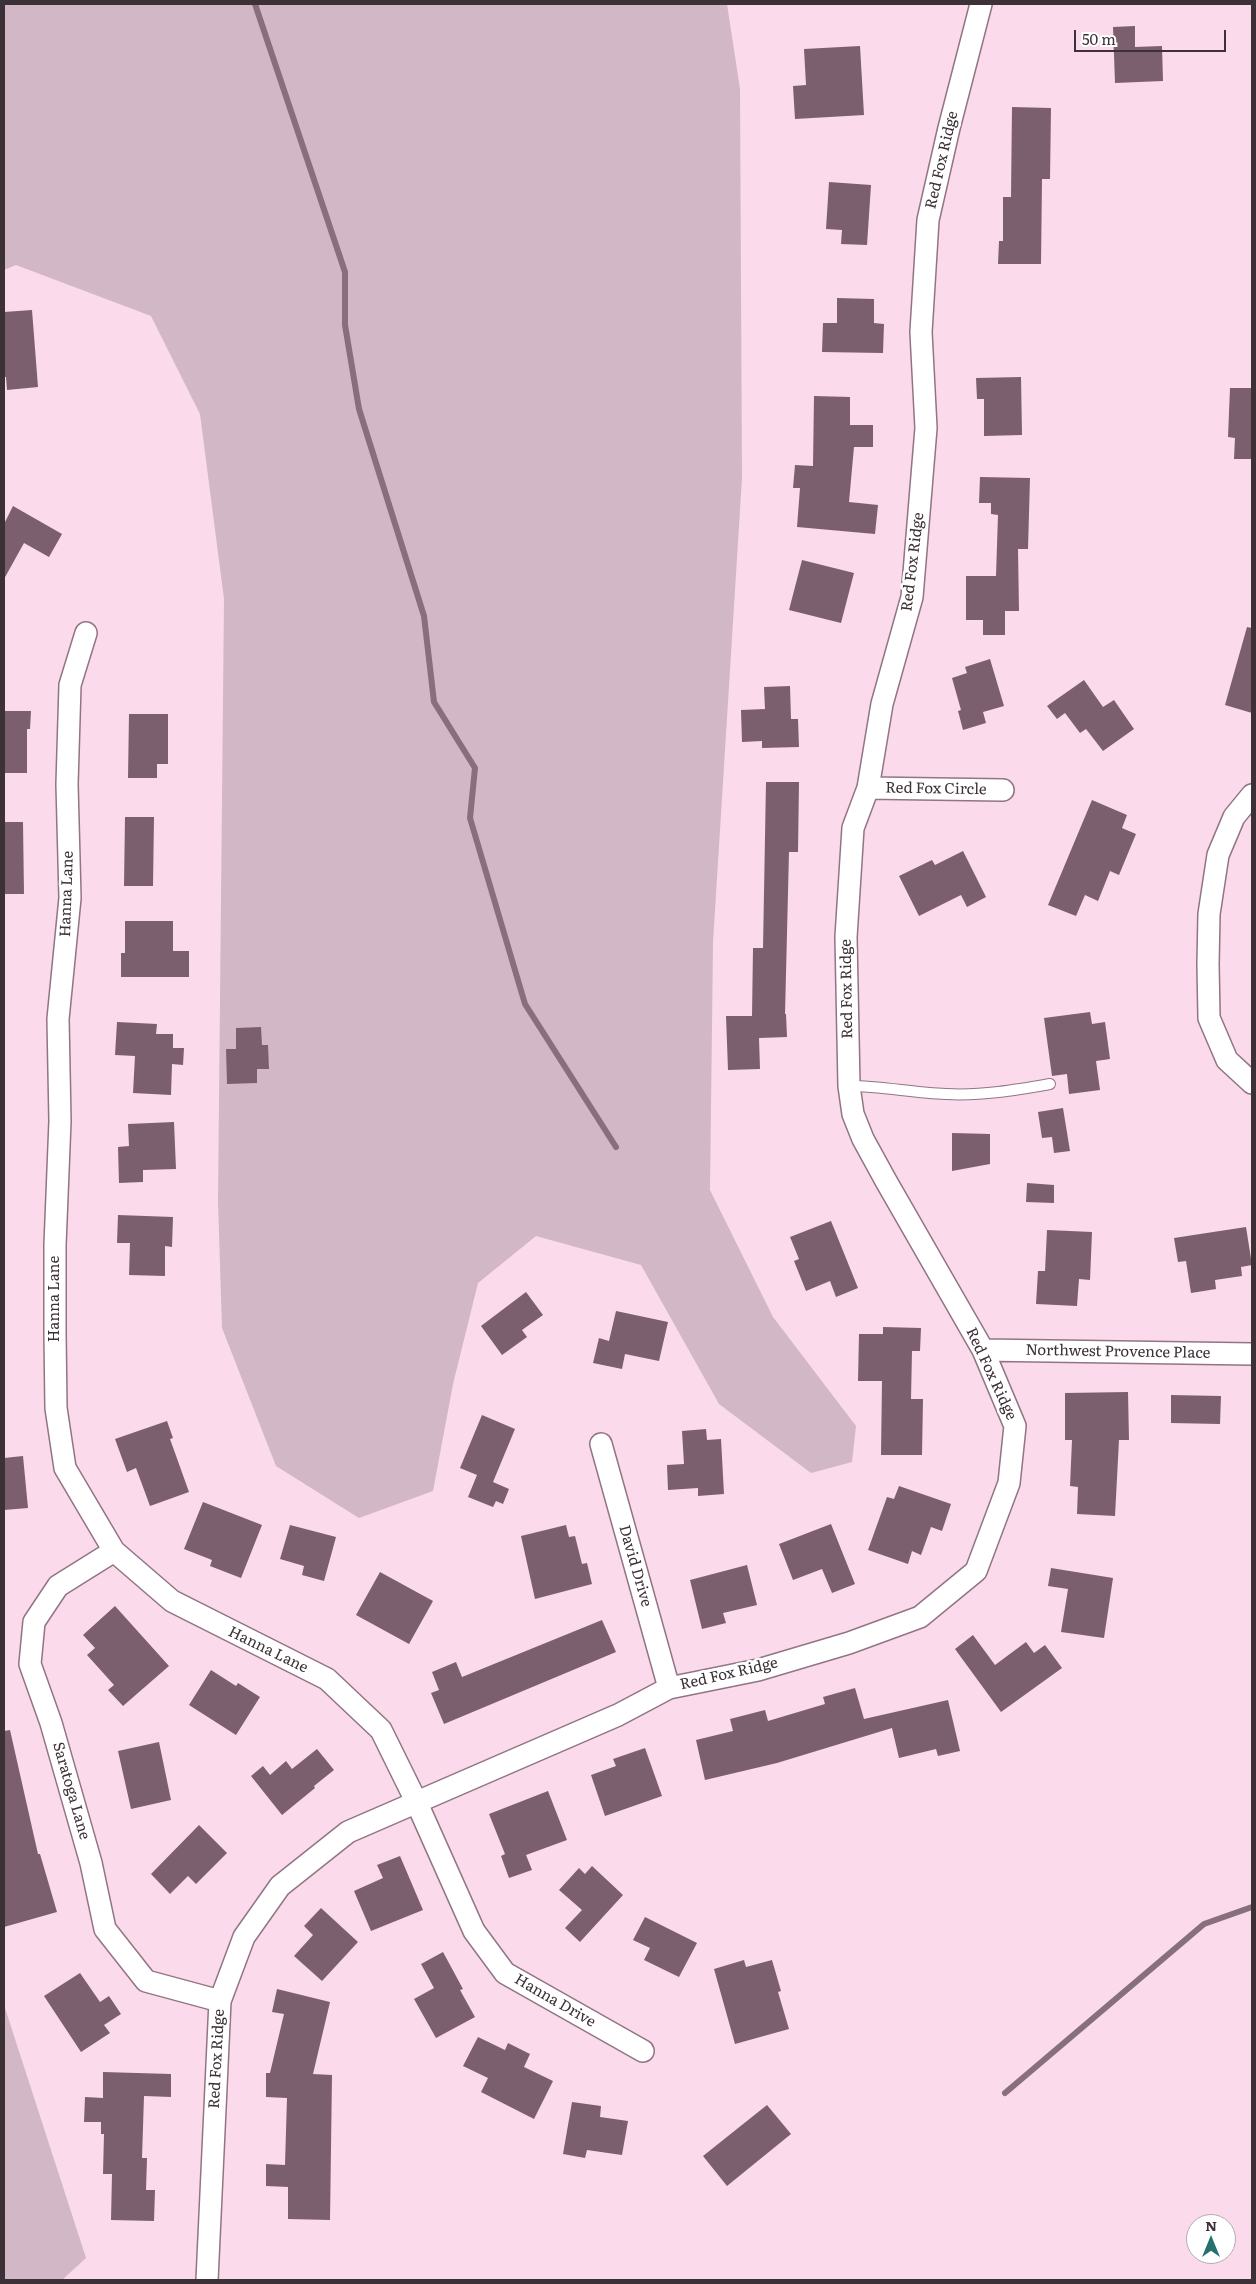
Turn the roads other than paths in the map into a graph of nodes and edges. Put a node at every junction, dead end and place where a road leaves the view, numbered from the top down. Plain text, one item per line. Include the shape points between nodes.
1 (981, 4) edge
2 (86, 633) dead end
3 (868, 788) junction
4 (1003, 790) dead end
5 (1252, 795) edge
6 (1252, 1083) edge
7 (1050, 1084) dead end
8 (849, 1086) junction
9 (984, 1350) junction
10 (1252, 1354) edge
11 (601, 1444) dead end
12 (114, 1551) junction
13 (669, 1688) junction
14 (416, 1801) junction
15 (220, 2001) junction
16 (643, 2051) dead end
17 (207, 2280) edge

1 - 3 street, Red Fox Ridge via 928,220 921,332 926,428 912,597 882,704
2 - 12 street, Hanna Lane via 70,685 67,784 70,898 58,1020 60,1121 55,1245 56,1408 65,1468
3 - 4 street, Red Fox Circle
3 - 8 street, Red Fox Ridge via 853,828 846,937
5 - 6 street via 1234,817 1218,855 1209,914 1208,964 1209,1018 1227,1060
7 - 8 lane via 968,1094
8 - 9 street, Red Fox Ridge via 863,1139
9 - 10 street, Northwest Provence Place
9 - 13 street, Red Fox Ridge via 1015,1426 1009,1483 976,1571 920,1616 849,1643 758,1670
11 - 13 street, David Drive
12 - 14 street, Hanna Lane via 172,1601 327,1679 381,1730
12 - 15 street, Saratoga Lane via 58,1586 34,1622 30,1664 51,1723 89,1854 105,1929 146,1981
13 - 14 street, Red Fox Ridge via 618,1715
14 - 15 street, Red Fox Ridge via 348,1832 280,1886 244,1936
14 - 16 street, Hanna Drive via 474,1931 505,1973
15 - 17 street, Red Fox Ridge

